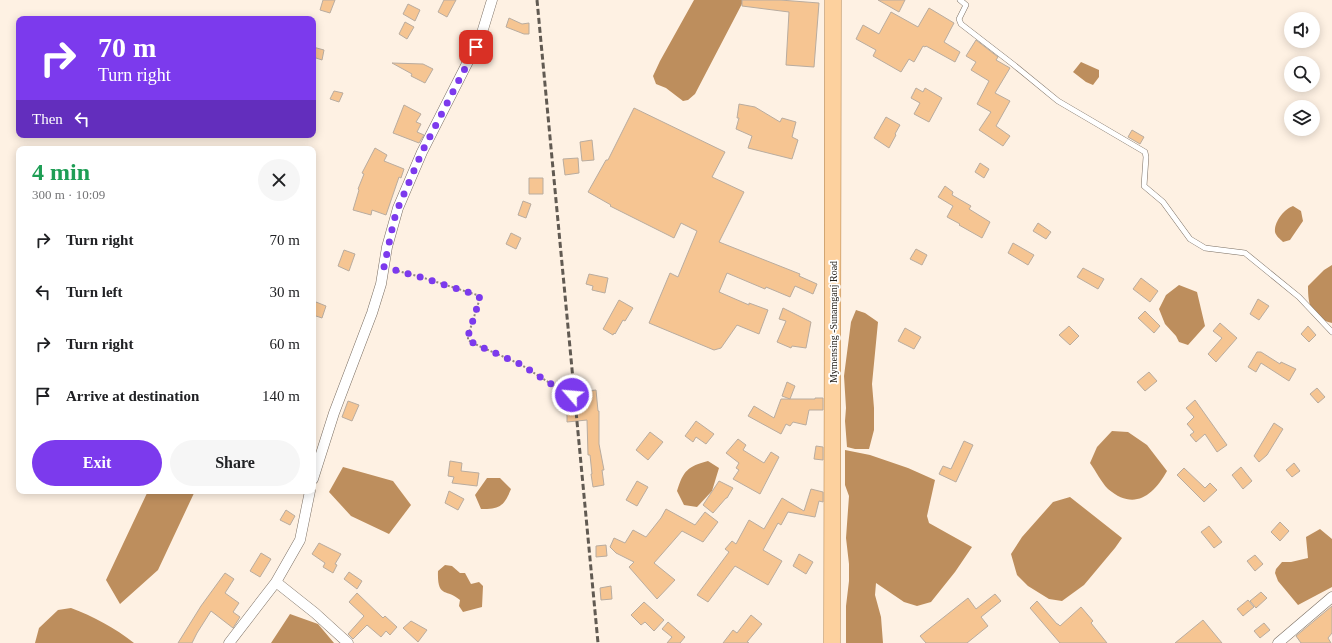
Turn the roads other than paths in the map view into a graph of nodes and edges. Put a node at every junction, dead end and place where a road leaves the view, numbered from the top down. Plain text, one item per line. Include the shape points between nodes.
1 (492, 0) edge
2 (833, 0) edge
3 (960, 0) edge
4 (1332, 332) edge
5 (316, 470) edge
6 (309, 494) edge
7 (276, 582) junction
8 (1332, 596) edge
9 (229, 643) edge
10 (348, 643) edge
11 (832, 643) edge
12 (1278, 643) edge

1 - 5 street via 481,36 422,152 398,208 372,313
2 - 11 main road, Mymensing -Sunamganj Road
3 - 4 lane via 966,5 959,19 961,24 1058,100 1144,152 1144,186 1163,202 1190,239 1205,248 1245,253 1299,297
6 - 7 street via 300,540
7 - 9 street
7 - 10 street
8 - 12 street

